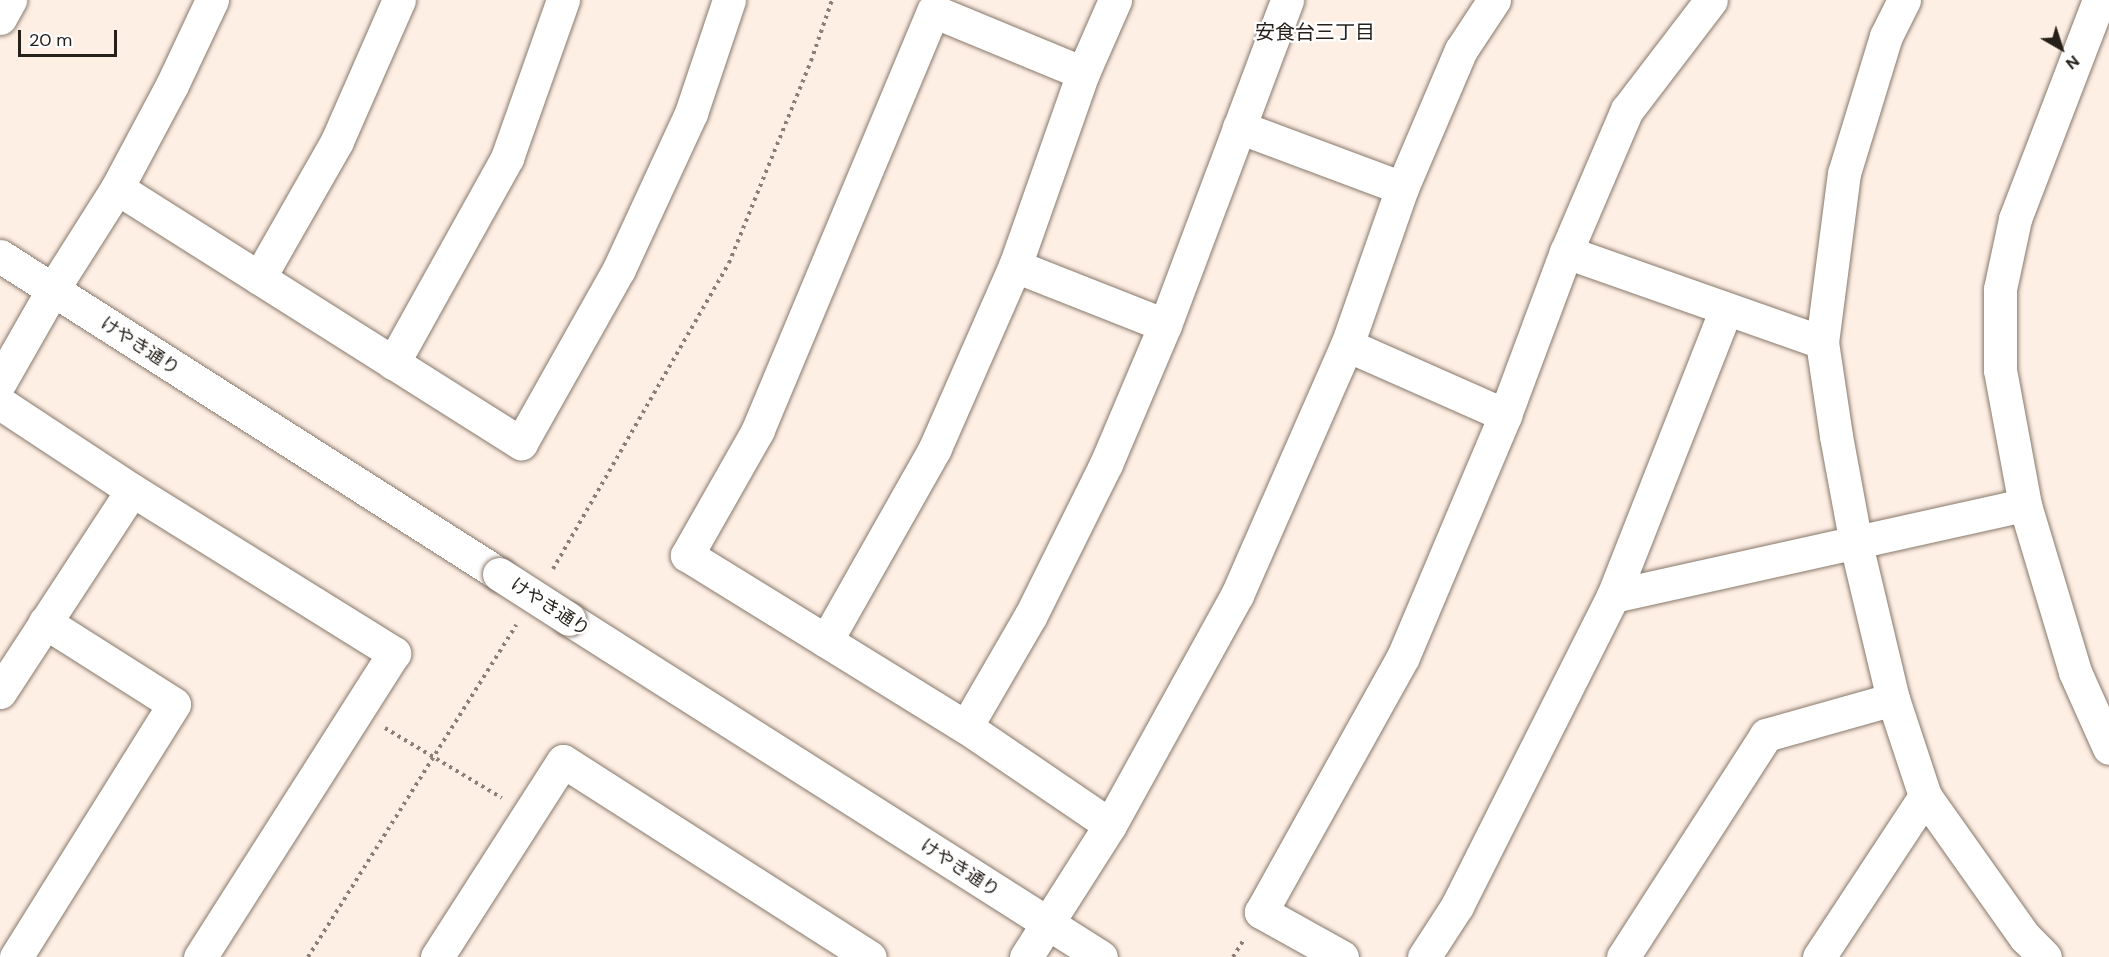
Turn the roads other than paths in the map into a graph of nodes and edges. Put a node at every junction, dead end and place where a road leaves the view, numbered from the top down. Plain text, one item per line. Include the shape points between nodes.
1 (10, 0) edge
2 (213, 0) edge
3 (399, 0) edge
4 (563, 0) edge
5 (729, 0) edge
6 (1115, 0) edge
7 (1287, 0) edge
8 (1494, 0) edge
9 (1711, 0) edge
10 (1904, 0) edge
11 (2099, 0) edge
12 (0, 18) edge
13 (1083, 73) junction
14 (1239, 127) junction
15 (117, 188) junction
16 (1402, 188) junction
17 (1566, 252) junction
18 (0, 256) edge
19 (1015, 266) junction
20 (259, 278) junction
21 (53, 289) junction
22 (1726, 309) junction
23 (1165, 325) junction
24 (1822, 342) junction
25 (1347, 345) junction
26 (393, 363) junction
27 (0, 382) edge
28 (0, 403) edge
29 (1505, 415) junction
30 (132, 490) junction
31 (2025, 505) junction
32 (1856, 544) junction
33 (1613, 596) junction
34 (45, 622) junction
35 (826, 641) junction
36 (0, 692) edge
37 (1893, 699) junction
38 (966, 727) junction
39 (2109, 748) edge
40 (1924, 796) junction
41 (1110, 825) junction
42 (1048, 925) junction
43 (832, 947) edge
44 (2027, 950) edge
45 (16, 957) edge
46 (200, 957) edge
47 (437, 957) edge
48 (870, 957) edge
49 (1026, 957) edge
50 (1101, 957) edge
51 (1342, 957) edge
52 (1424, 957) edge
53 (1623, 957) edge
54 (1819, 957) edge

1 - 12 street
2 - 15 street
3 - 20 street via 337,141
4 - 26 street via 507,158
5 - 26 street via 691,113 624,258 521,443
6 - 13 street
7 - 14 street
8 - 16 street via 1461,50
9 - 17 street via 1627,110
10 - 24 street via 1886,36 1844,173
11 - 31 street via 2014,219 2000,289 2000,370
13 - 19 street
13 - 35 street via 933,11 758,429 687,555
14 - 16 street
14 - 23 street
15 - 20 street
15 - 21 street
16 - 25 street
17 - 22 street
17 - 29 street
18 - 21 street, けやき通り
19 - 23 street
19 - 35 street via 935,448
20 - 26 street
21 - 27 street
21 - 42 street, けやき通り, bridge
22 - 24 street
22 - 33 street
23 - 38 street via 1081,515 1031,615
24 - 32 street
25 - 29 street
25 - 41 street via 1237,596
28 - 30 street
29 - 51 street via 1403,657 1261,912
30 - 34 street
30 - 46 street via 394,653
31 - 32 street
31 - 39 street via 2075,672
32 - 33 street
32 - 37 street
33 - 52 street via 1457,906
34 - 36 street
34 - 45 street via 174,704
35 - 38 street
37 - 40 street
37 - 53 street via 1766,735
38 - 41 street
40 - 44 street
40 - 54 street
41 - 42 street
42 - 49 street
42 - 50 street, けやき通り
43 - 47 street via 563,760
43 - 48 street

